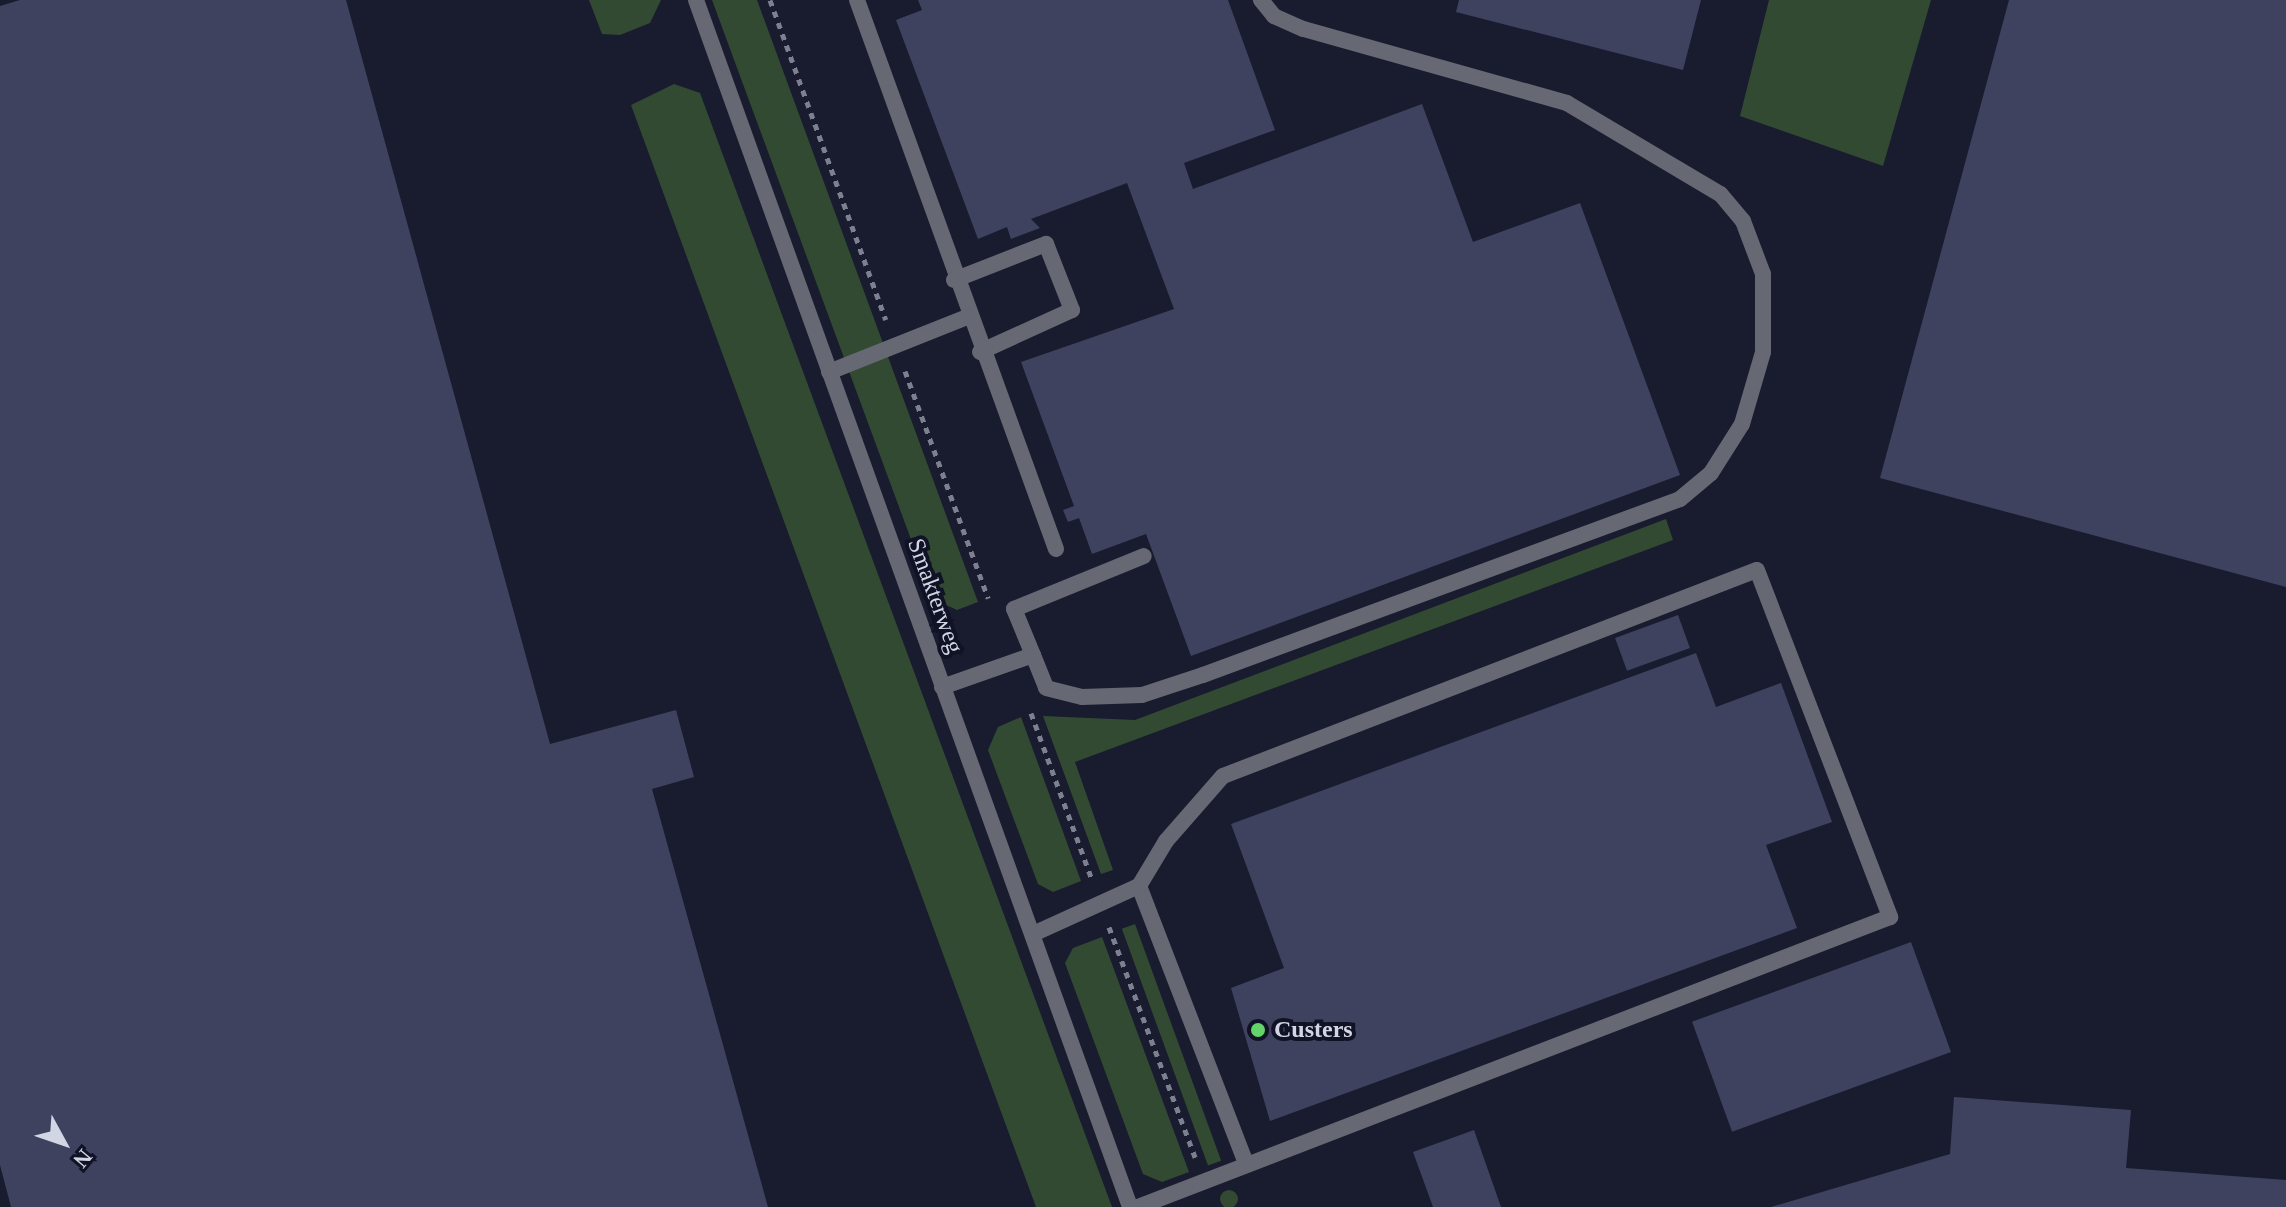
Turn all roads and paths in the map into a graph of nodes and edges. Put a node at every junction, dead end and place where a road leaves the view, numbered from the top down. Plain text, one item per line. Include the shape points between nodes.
1 (696, 0) edge
2 (857, 0) edge
3 (1261, 0) edge
4 (954, 280) junction
5 (967, 317) junction
6 (980, 352) junction
7 (829, 372) junction
8 (1056, 549) dead end
9 (1144, 556) dead end
10 (1033, 655) junction
11 (942, 687) junction
12 (1139, 886) junction
13 (1033, 934) junction
14 (1246, 1163) junction
15 (1130, 1207) edge
16 (1138, 1207) edge

1 - 7 street, Smakterweg
2 - 4 street
3 - 10 street via 1274,16 1303,29 1567,103 1720,194 1743,221 1763,274 1763,352 1742,424 1711,473 1680,499 1142,695 1082,697 1046,688
4 - 5 street
4 - 6 street via 1046,244 1072,310
5 - 6 street
5 - 7 street
6 - 8 street
7 - 11 street, Smakterweg
9 - 10 street via 1014,609
10 - 11 street
11 - 13 street, Smakterweg
12 - 13 street
12 - 14 street
12 - 14 street via 1166,841 1223,776 1757,570 1890,917
13 - 15 street, Smakterweg
14 - 16 street

